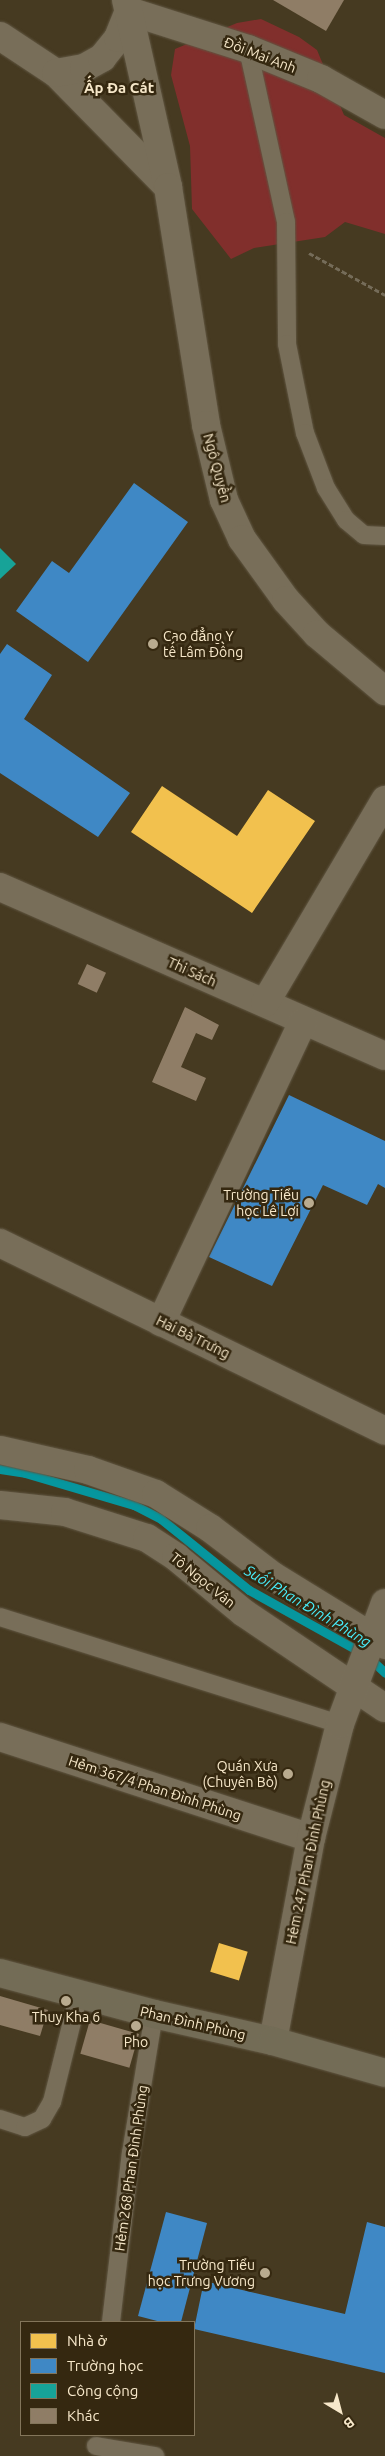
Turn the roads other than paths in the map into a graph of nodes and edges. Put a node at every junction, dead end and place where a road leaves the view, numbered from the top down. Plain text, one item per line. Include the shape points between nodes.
1 (127, 6) edge
2 (0, 36) edge
3 (248, 49) junction
4 (56, 74) junction
5 (385, 115) edge
6 (168, 187) junction
7 (385, 536) edge
8 (385, 691) edge
9 (385, 800) edge
10 (0, 887) edge
11 (265, 1004) junction
12 (303, 1022) junction
13 (385, 1056) edge
14 (0, 1244) edge
15 (161, 1322) junction
16 (385, 1431) edge
17 (0, 1450) edge
18 (0, 1505) edge
19 (385, 1603) edge
20 (0, 1617) edge
21 (379, 1640) edge
22 (355, 1682) junction
23 (385, 1708) edge
24 (340, 1724) junction
25 (0, 1737) edge
26 (311, 1838) junction
27 (0, 1973) edge
28 (79, 1994) junction
29 (154, 2014) junction
30 (273, 2041) junction
31 (385, 2073) edge
32 (0, 2119) edge
33 (111, 2321) edge
34 (96, 2445) edge
35 (155, 2456) edge

1 - 3 street, Đồi Mai Anh
1 - 4 street via 118,38 102,58 84,68
1 - 6 street, Ngô Quyền
2 - 4 street
3 - 5 street, Đồi Mai Anh via 321,79
3 - 7 lane via 286,222 287,344 305,434 326,488 346,520 364,534
4 - 6 street
6 - 8 street, Ngô Quyền via 206,425 224,500 242,538 286,600 318,634
9 - 11 street
10 - 11 street, Thi Sách
11 - 12 street, Thi Sách
12 - 13 street, Thi Sách
12 - 15 street
14 - 15 street, Hai Bà Trưng
15 - 16 street, Hai Bà Trưng
17 - 21 street via 88,1470 156,1494 210,1528 273,1576
18 - 22 street, Tô Ngọc Vân via 65,1512 147,1538 176,1556 244,1613
19 - 21 street, Hẻm 247 Phan Đình Phùng
20 - 24 lane
21 - 22 street, Hẻm 247 Phan Đình Phùng
22 - 23 street, Tô Ngọc Vân
22 - 24 street, Hẻm 247 Phan Đình Phùng
24 - 26 street, Hẻm 247 Phan Đình Phùng
25 - 26 street, Hẻm 367/4 Phan Đình Phùng
26 - 30 street, Hẻm 247 Phan Đình Phùng
27 - 28 main road, Phan Đình Phùng
28 - 29 main road, Phan Đình Phùng
28 - 32 lane via 52,2102 42,2119 26,2127
29 - 30 main road, Phan Đình Phùng
29 - 33 lane, Hẻm 268 Phan Đình Phùng via 131,2153
30 - 31 main road, Phan Đình Phùng
34 - 35 lane

